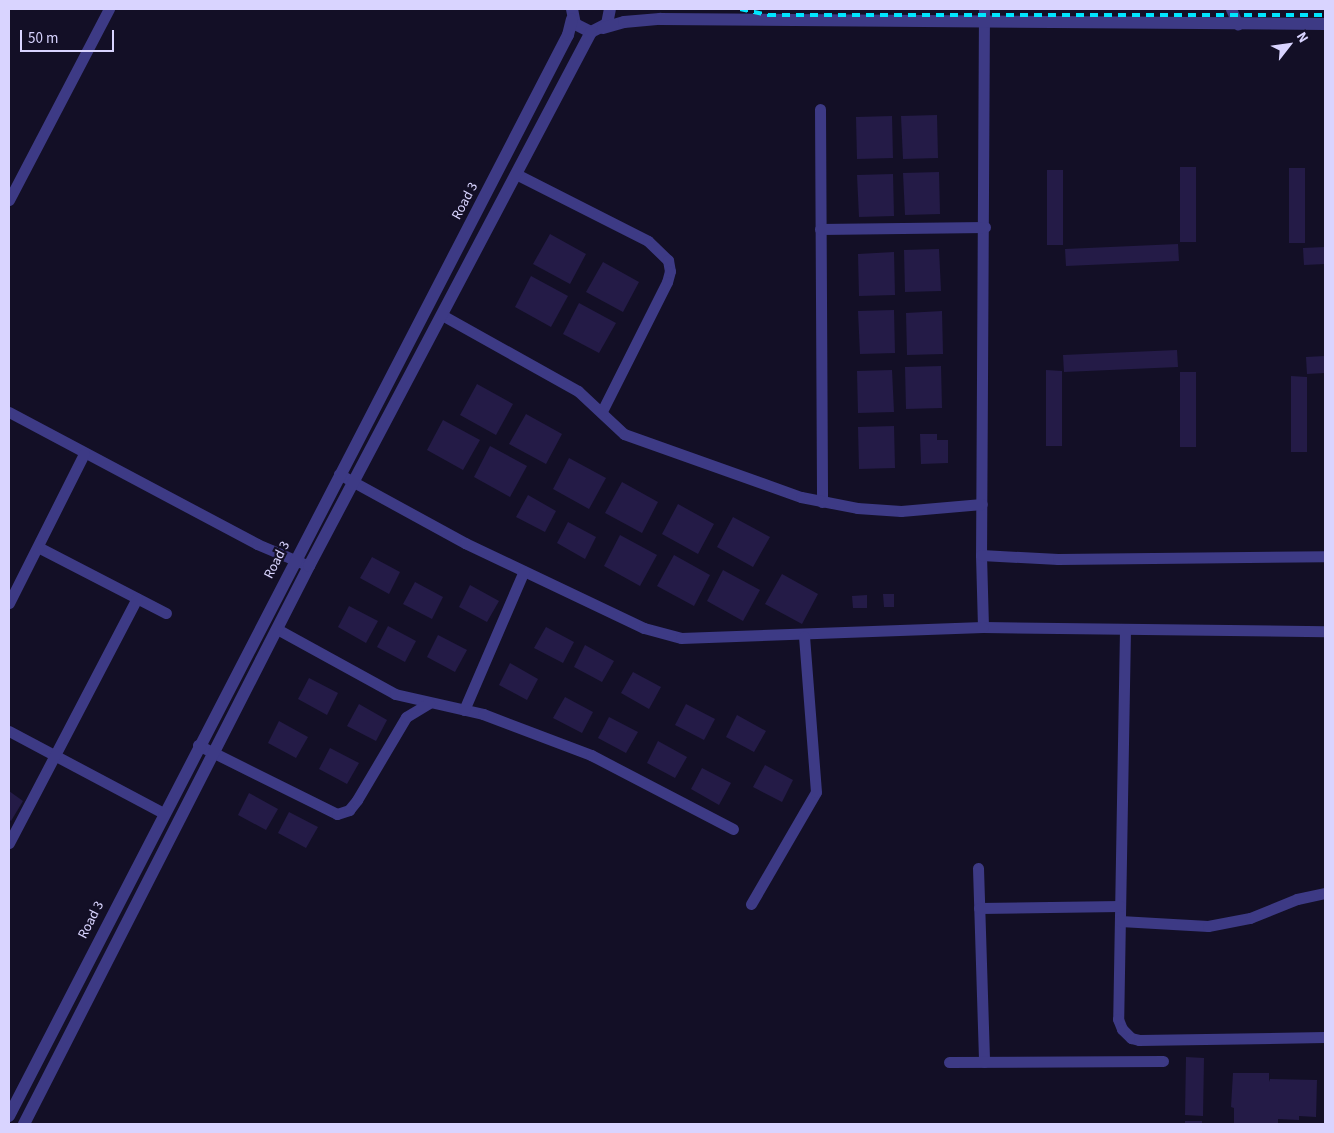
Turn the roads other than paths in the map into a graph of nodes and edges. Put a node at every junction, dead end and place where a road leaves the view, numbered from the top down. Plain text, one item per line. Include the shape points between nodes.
1 (109, 9) edge
2 (610, 9) edge
3 (1231, 9) edge
4 (572, 14) edge
5 (984, 14) edge
6 (1325, 24) edge
7 (1238, 25) junction
8 (597, 30) junction
9 (820, 109) dead end
10 (516, 174) junction
11 (9, 200) edge
12 (985, 227) junction
13 (820, 229) junction
14 (442, 314) junction
15 (602, 411) junction
16 (9, 412) edge
17 (84, 454) junction
18 (339, 474) junction
19 (353, 482) junction
20 (822, 502) junction
21 (982, 504) junction
22 (38, 547) junction
23 (981, 554) junction
24 (1325, 556) edge
25 (295, 559) junction
26 (309, 566) junction
27 (524, 571) junction
28 (137, 598) junction
29 (9, 603) edge
30 (166, 613) dead end
31 (984, 627) junction
32 (1125, 628) junction
33 (277, 630) junction
34 (1325, 631) edge
35 (804, 636) junction
36 (430, 703) junction
37 (464, 710) junction
38 (9, 731) edge
39 (198, 745) junction
40 (214, 752) junction
41 (55, 755) junction
42 (163, 813) junction
43 (733, 829) dead end
44 (9, 843) edge
45 (978, 868) dead end
46 (1325, 893) edge
47 (751, 904) dead end
48 (1120, 906) junction
49 (979, 908) junction
50 (1120, 920) junction
51 (1325, 1037) edge
52 (1163, 1061) dead end
53 (949, 1062) dead end
54 (984, 1062) junction
55 (9, 1116) edge
56 (24, 1124) edge

1 - 11 street
2 - 8 street via 610,19
3 - 7 street
4 - 8 street via 580,29
4 - 18 street, Road 3 via 568,35
5 - 7 street
5 - 8 street via 660,19 624,22
5 - 12 street
6 - 7 street
8 - 10 street
9 - 13 street
10 - 14 street
10 - 15 street via 648,241 668,260 667,282
12 - 13 street
12 - 21 street
13 - 20 street
14 - 15 street via 578,391
14 - 19 street
15 - 20 street via 624,434
16 - 17 street
17 - 22 street
17 - 25 street via 257,544
18 - 19 street
18 - 25 street, Road 3
19 - 26 street
19 - 27 street
20 - 21 street via 901,511
21 - 23 street
22 - 28 street
22 - 29 street
23 - 24 street via 1058,559
23 - 31 street
25 - 26 street
25 - 39 street, Road 3
26 - 33 street
27 - 35 street via 644,628 681,638
27 - 37 street
28 - 30 street
28 - 41 street
31 - 32 street
31 - 35 street
32 - 34 street
32 - 48 street
33 - 36 street via 395,694
33 - 40 street
35 - 47 street via 816,792
36 - 37 street
36 - 40 street via 415,710 402,722 357,800 349,810 337,814
37 - 43 street via 498,718 592,755
38 - 41 street
39 - 40 street
39 - 42 street, Road 3
40 - 56 street
41 - 42 street
41 - 44 street
42 - 55 street, Road 3
45 - 49 street
46 - 50 street via 1297,899 1250,918 1208,926
48 - 49 street
48 - 50 street
49 - 54 street
50 - 51 street via 1118,1019 1126,1035 1139,1040 1210,1044
52 - 54 street
53 - 54 street

